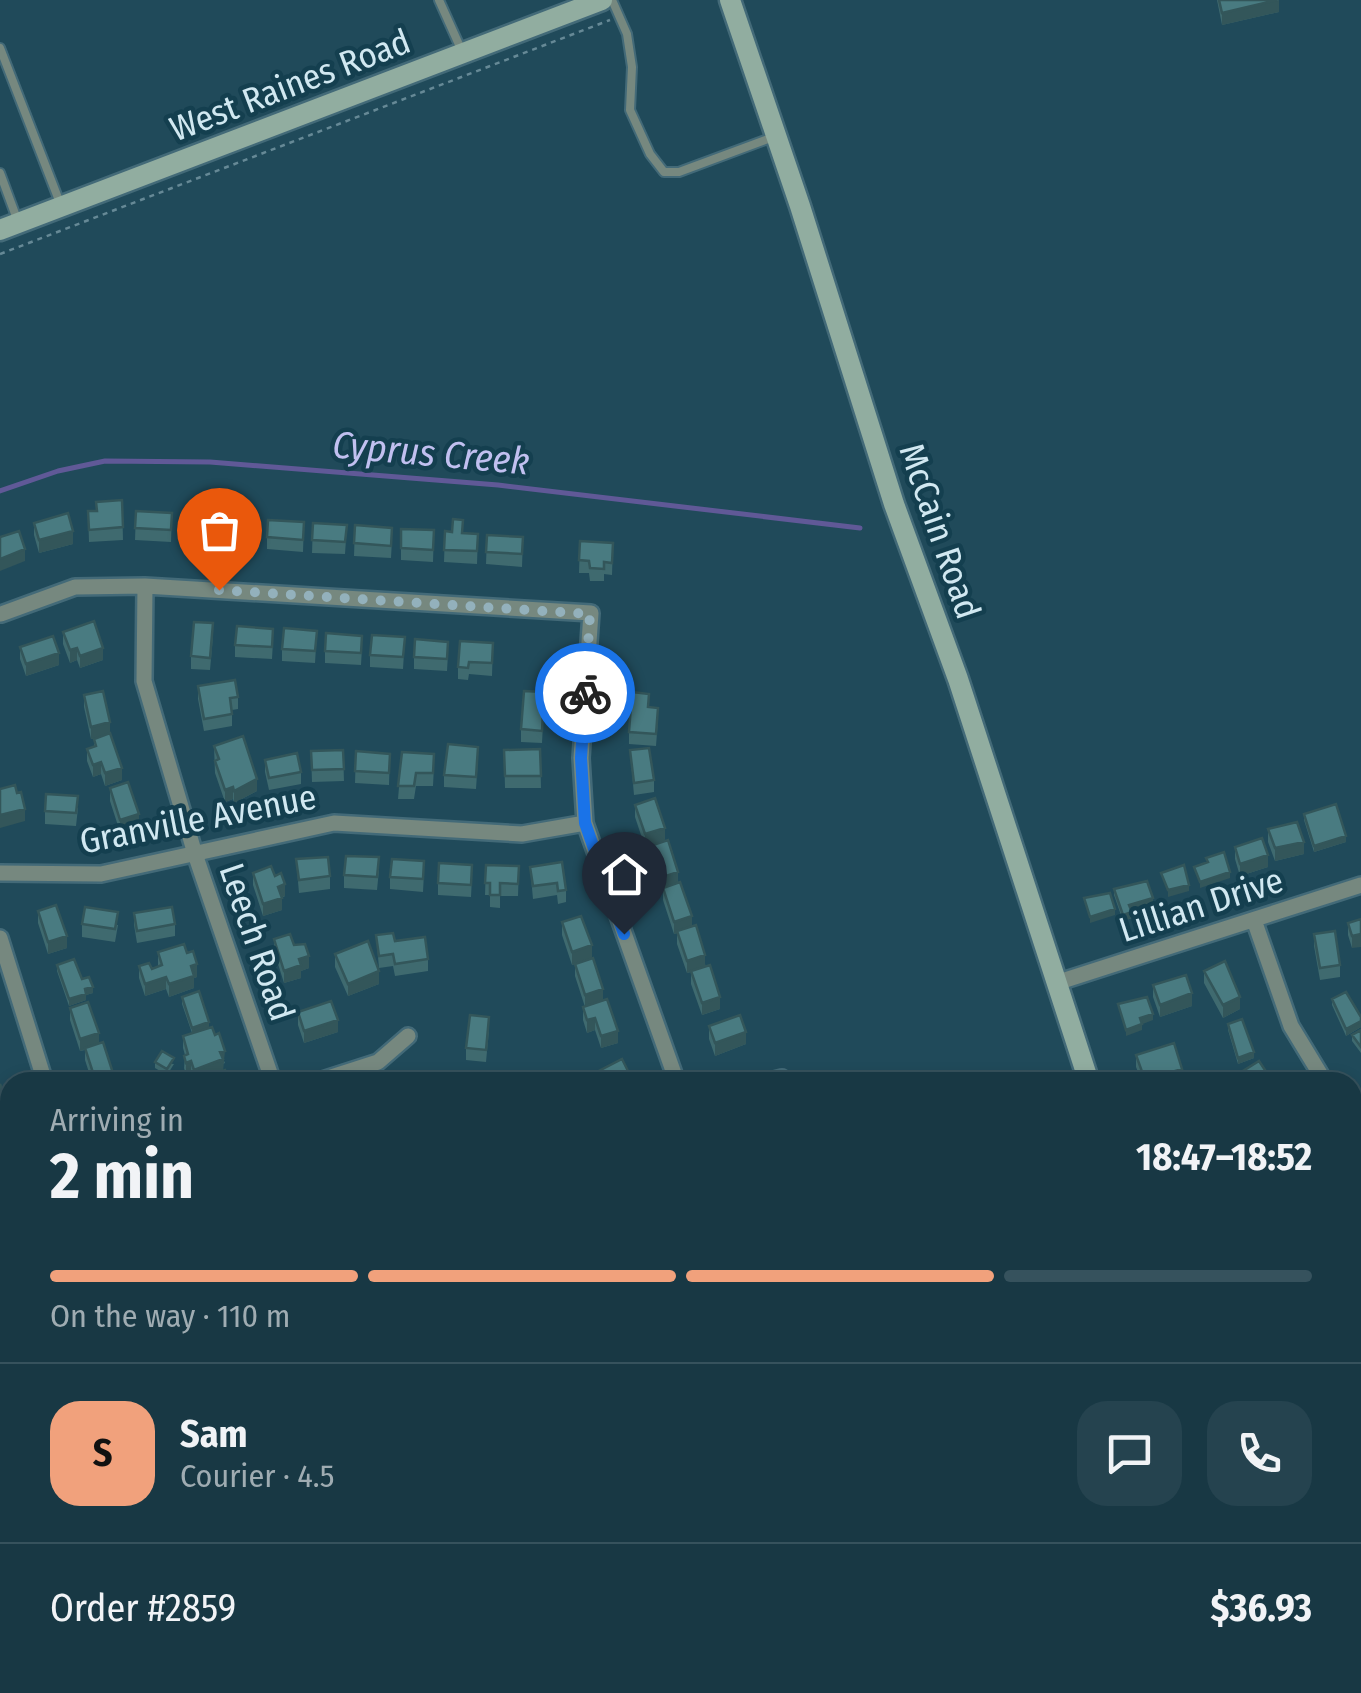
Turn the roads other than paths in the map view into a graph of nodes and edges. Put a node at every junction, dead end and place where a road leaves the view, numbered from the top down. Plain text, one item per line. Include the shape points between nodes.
1 (439, 0) edge
2 (602, 0) edge
3 (612, 0) edge
4 (730, 0) edge
5 (0, 48) edge
6 (463, 54) junction
7 (776, 136) junction
8 (0, 172) edge
9 (2, 184) edge
10 (61, 207) junction
11 (9, 227) edge
12 (145, 586) junction
13 (1, 614) edge
14 (585, 823) junction
15 (195, 854) junction
16 (0, 872) edge
17 (1361, 885) edge
18 (1254, 920) junction
19 (0, 938) edge
20 (1059, 982) junction
21 (408, 1036) dead end
22 (42, 1072) edge
23 (270, 1072) edge
24 (347, 1072) edge
25 (673, 1072) edge
26 (1087, 1072) edge
27 (1319, 1072) edge

1 - 6 lane
2 - 6 street, West Raines Road
3 - 7 lane via 627,34 630,110 664,172
4 - 7 street, McCain Road
5 - 10 lane
6 - 10 street, West Raines Road
7 - 20 street, McCain Road
8 - 9 lane
9 - 11 lane
10 - 11 street, West Raines Road
12 - 13 street via 74,587
12 - 14 street via 590,614 581,758
12 - 15 street, Leech Road via 144,681
14 - 15 street, Granville Avenue via 522,834 334,823
14 - 25 street
15 - 16 street, Granville Avenue via 101,874
15 - 23 street, Leech Road
17 - 18 street, Lillian Drive
18 - 20 street, Lillian Drive
18 - 27 street via 1291,1026
19 - 22 street
20 - 26 street, McCain Road
21 - 24 street via 378,1062

